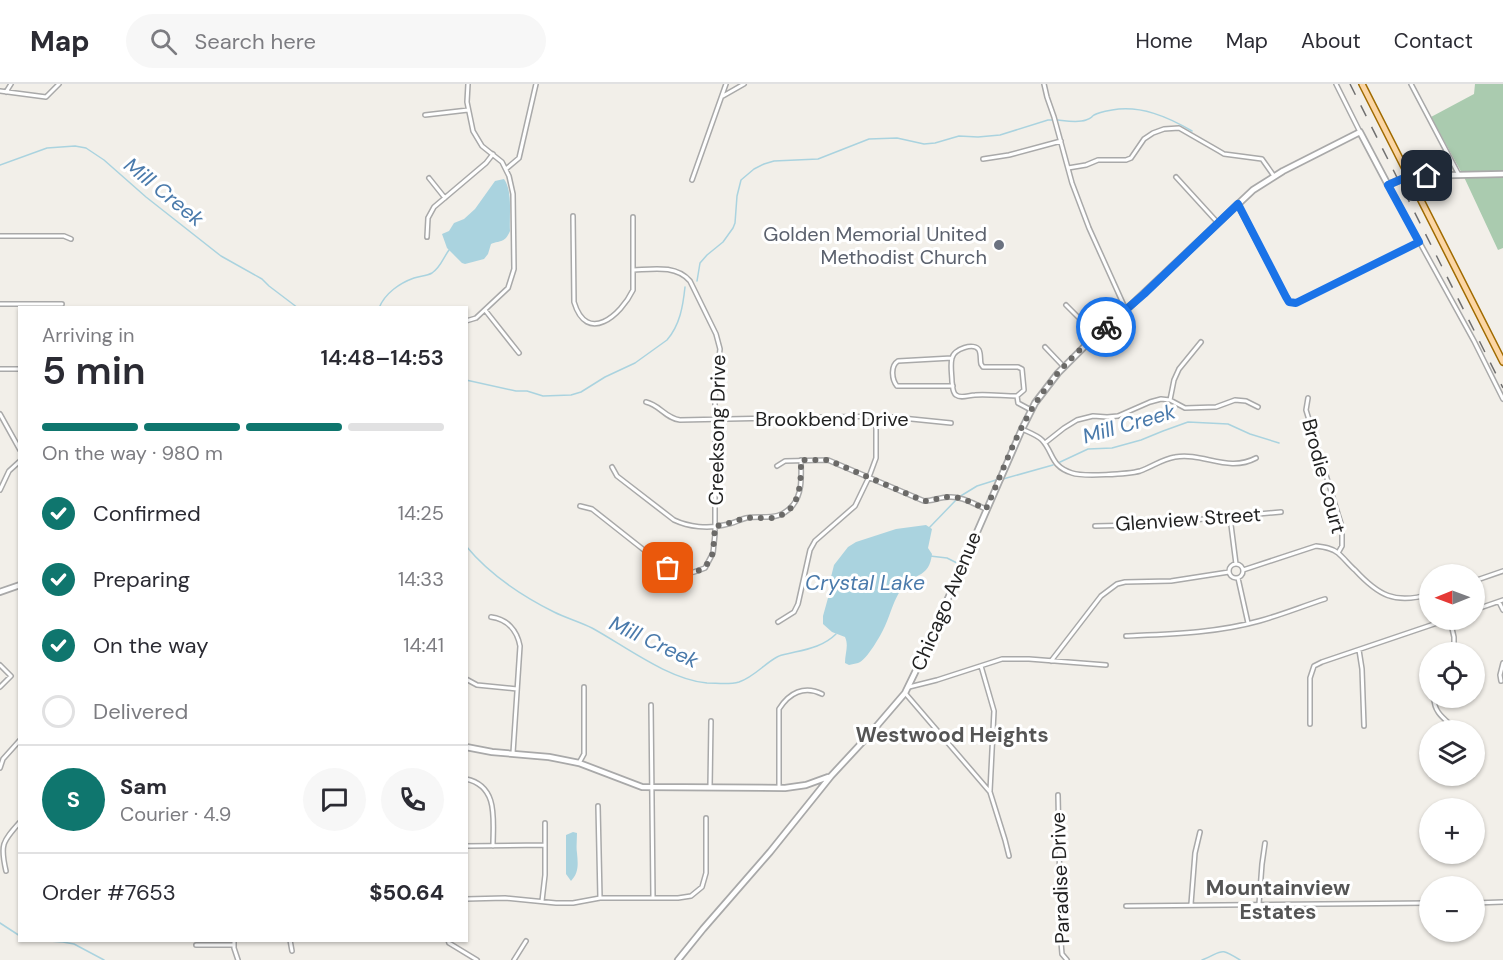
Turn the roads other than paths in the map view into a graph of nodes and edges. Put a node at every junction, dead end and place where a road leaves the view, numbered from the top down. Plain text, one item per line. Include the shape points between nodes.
1 (11, 84) edge
2 (59, 84) edge
3 (468, 84) edge
4 (536, 84) edge
5 (726, 84) edge
6 (744, 84) edge
7 (1044, 84) edge
8 (1336, 84) edge
9 (1362, 84) edge
10 (1411, 84) edge
11 (0, 91) edge
12 (6, 92) junction
13 (722, 97) junction
14 (469, 109) junction
15 (425, 115) dead end
16 (1360, 132) junction
17 (1061, 141) junction
18 (492, 154) junction
19 (983, 159) dead end
20 (1068, 168) junction
21 (506, 169) junction
22 (1503, 174) edge
23 (1459, 175) junction
24 (1274, 176) junction
25 (1409, 176) junction
26 (1176, 177) dead end
27 (429, 178) dead end
28 (692, 180) dead end
29 (1388, 185) junction
30 (445, 198) junction
31 (1238, 204) junction
32 (573, 216) dead end
33 (633, 217) dead end
34 (1218, 223) junction
35 (0, 236) edge
36 (427, 237) dead end
37 (71, 239) dead end
38 (1419, 242) junction
39 (634, 270) junction
40 (0, 304) edge
41 (62, 304) dead end
42 (1066, 305) dead end
43 (485, 310) junction
44 (1126, 310) junction
45 (468, 320) edge
46 (1096, 335) junction
47 (1201, 342) dead end
48 (1045, 347) dead end
49 (519, 353) dead end
50 (952, 358) junction
51 (1503, 362) edge
52 (1064, 367) junction
53 (0, 369) edge
54 (18, 369) edge
55 (952, 386) junction
56 (1017, 396) junction
57 (1308, 398) dead end
58 (1503, 399) edge
59 (1170, 400) junction
60 (646, 402) dead end
61 (1258, 407) dead end
62 (1031, 410) junction
63 (0, 414) edge
64 (876, 417) junction
65 (715, 420) junction
66 (951, 423) dead end
67 (1022, 429) junction
68 (1044, 443) junction
69 (18, 446) edge
70 (1256, 458) dead end
71 (801, 460) junction
72 (18, 463) edge
73 (777, 466) dead end
74 (612, 467) dead end
75 (869, 477) junction
76 (0, 490) edge
77 (580, 506) dead end
78 (986, 509) junction
79 (1281, 512) dead end
80 (1230, 517) junction
81 (715, 526) junction
82 (1095, 526) dead end
83 (1338, 553) junction
84 (1236, 564) junction
85 (1243, 570) junction
86 (1503, 571) edge
87 (1229, 572) junction
88 (1485, 577) edge
89 (1238, 578) junction
90 (18, 586) edge
91 (0, 592) edge
92 (1419, 597) edge
93 (1325, 599) dead end
94 (1501, 601) edge
95 (1485, 606) edge
96 (1503, 610) edge
97 (491, 617) dead end
98 (778, 622) dead end
99 (1248, 623) junction
100 (1419, 629) edge
101 (1126, 636) dead end
102 (1359, 649) junction
103 (1051, 661) junction
104 (1503, 663) edge
105 (0, 665) edge
106 (1107, 665) dead end
107 (981, 666) junction
108 (468, 680) edge
109 (1501, 681) dead end
110 (0, 687) edge
111 (584, 687) dead end
112 (517, 689) junction
113 (906, 690) junction
114 (822, 694) dead end
115 (651, 705) dead end
116 (1435, 708) edge
117 (1446, 720) edge
118 (711, 721) dead end
119 (1310, 724) dead end
120 (1364, 726) dead end
121 (18, 742) edge
122 (468, 747) edge
123 (513, 753) junction
124 (579, 763) junction
125 (0, 768) edge
126 (831, 776) junction
127 (468, 780) edge
128 (710, 787) junction
129 (653, 788) junction
130 (778, 788) junction
131 (990, 792) junction
132 (1058, 795) dead end
133 (598, 806) dead end
134 (706, 818) dead end
135 (545, 823) dead end
136 (18, 824) edge
137 (1200, 832) dead end
138 (1265, 843) dead end
139 (545, 845) junction
140 (468, 846) edge
141 (493, 846) junction
142 (1009, 856) dead end
143 (6, 871) dead end
144 (653, 897) junction
145 (600, 898) junction
146 (468, 899) edge
147 (542, 901) junction
148 (1503, 902) edge
149 (1419, 903) edge
150 (1485, 903) edge
151 (1191, 904) junction
152 (1259, 904) junction
153 (1126, 906) dead end
154 (526, 941) dead end
155 (290, 942) edge
156 (449, 942) edge
157 (234, 943) edge
158 (196, 945) dead end
159 (292, 951) dead end
160 (238, 960) edge
161 (477, 960) edge
162 (514, 960) edge
163 (678, 960) edge
164 (1067, 960) edge

1 - 12 street
2 - 12 street via 46,97
3 - 14 street
4 - 21 street via 519,158
5 - 13 street
6 - 13 street
7 - 17 street
8 - 16 street
9 - 25 main road
10 - 23 street
11 - 12 street
13 - 28 street
14 - 15 street
14 - 18 street via 473,131
16 - 24 street, Chicago Avenue
16 - 29 street
17 - 19 street
17 - 20 street
18 - 21 street
18 - 30 street
20 - 24 street via 1098,160 1126,160 1148,135 1179,128 1219,151 1262,159
20 - 44 street via 1089,228
21 - 43 street via 513,194 514,269 508,288
22 - 23 street
23 - 25 street
24 - 31 street, Chicago Avenue
25 - 29 street
25 - 51 main road
26 - 34 street
27 - 30 street
29 - 38 street
30 - 36 street via 428,218
31 - 34 street, Chicago Avenue
31 - 38 street via 1292,303
32 - 39 street via 574,302 583,320 604,323 612,317 633,290
33 - 39 street
34 - 44 street, Chicago Avenue
35 - 37 street
38 - 58 street
39 - 65 street, Creeksong Drive via 670,269 690,281 717,334 720,349
40 - 41 street
42 - 46 street
43 - 45 street
43 - 49 street
44 - 46 street, Chicago Avenue
46 - 52 street, Chicago Avenue
47 - 59 street via 1179,369
48 - 52 street
50 - 55 street
50 - 55 street via 898,361 893,366 897,386
50 - 56 street via 962,348 975,347 983,367 1022,369 1024,390
52 - 62 street, Chicago Avenue
53 - 54 street
55 - 56 street via 957,396
56 - 62 street via 1018,403
57 - 83 street, Brodie Court via 1306,410 1342,527
59 - 61 street via 1185,408 1235,400
59 - 68 street via 1150,402 1118,416 1077,420
60 - 65 street, Brookbend Drive via 671,419
62 - 67 street, Chicago Avenue
63 - 69 street
64 - 65 street, Brookbend Drive
64 - 66 street, Brookbend Drive
64 - 75 street via 876,458
65 - 81 street, Creeksong Drive
67 - 68 street
67 - 78 street, Chicago Avenue
68 - 70 street via 1055,462 1075,475 1125,474 1167,459 1190,456 1225,464 1246,463
71 - 73 street
71 - 75 street via 828,460
71 - 81 street via 799,494 783,514
72 - 76 street
74 - 81 street via 617,476 674,520 684,525
75 - 78 street via 924,501 949,496
75 - 98 street via 855,506 815,542 798,604 794,612
77 - 81 street, Creeksong Drive via 592,508 679,574 705,568 713,553
78 - 113 street, Chicago Avenue
79 - 80 street, Glenview Street
80 - 82 street, Glenview Street
80 - 84 street
83 - 85 street via 1316,546
83 - 92 street via 1371,587 1387,596
84 - 85 street
84 - 87 street
85 - 89 street
86 - 88 street
87 - 89 street
87 - 103 street via 1117,584 1101,596
89 - 99 street
90 - 91 street
93 - 99 street
94 - 95 street
94 - 96 street
97 - 112 street via 508,624 518,637
99 - 101 street via 1180,634
100 - 102 street
102 - 119 street via 1314,666 1310,678
102 - 120 street
103 - 106 street
103 - 107 street via 1002,659
104 - 109 street
105 - 110 street via 10,676
107 - 113 street
107 - 131 street via 994,711
108 - 112 street via 477,685
111 - 124 street via 584,754
112 - 123 street
113 - 126 street, Chicago Avenue
113 - 131 street
114 - 130 street via 815,690 796,692 786,698 779,710
115 - 129 street
116 - 117 street
118 - 128 street
121 - 125 street
122 - 123 street
123 - 124 street
124 - 129 street
126 - 130 street via 806,785
126 - 163 street, Chicago Avenue
127 - 141 street via 489,794
128 - 129 street
128 - 130 street
129 - 144 street
131 - 142 street
132 - 164 street, Paradise Drive via 1061,942
133 - 145 street
134 - 144 street via 706,873 702,887 691,896
135 - 139 street
136 - 143 street via 4,839 1,854
137 - 151 street
138 - 152 street
139 - 141 street
139 - 147 street
140 - 141 street
144 - 145 street
145 - 147 street via 573,903
146 - 147 street
148 - 150 street
149 - 152 street
151 - 152 street
151 - 153 street
154 - 162 street
155 - 159 street
156 - 161 street
157 - 158 street
157 - 160 street

